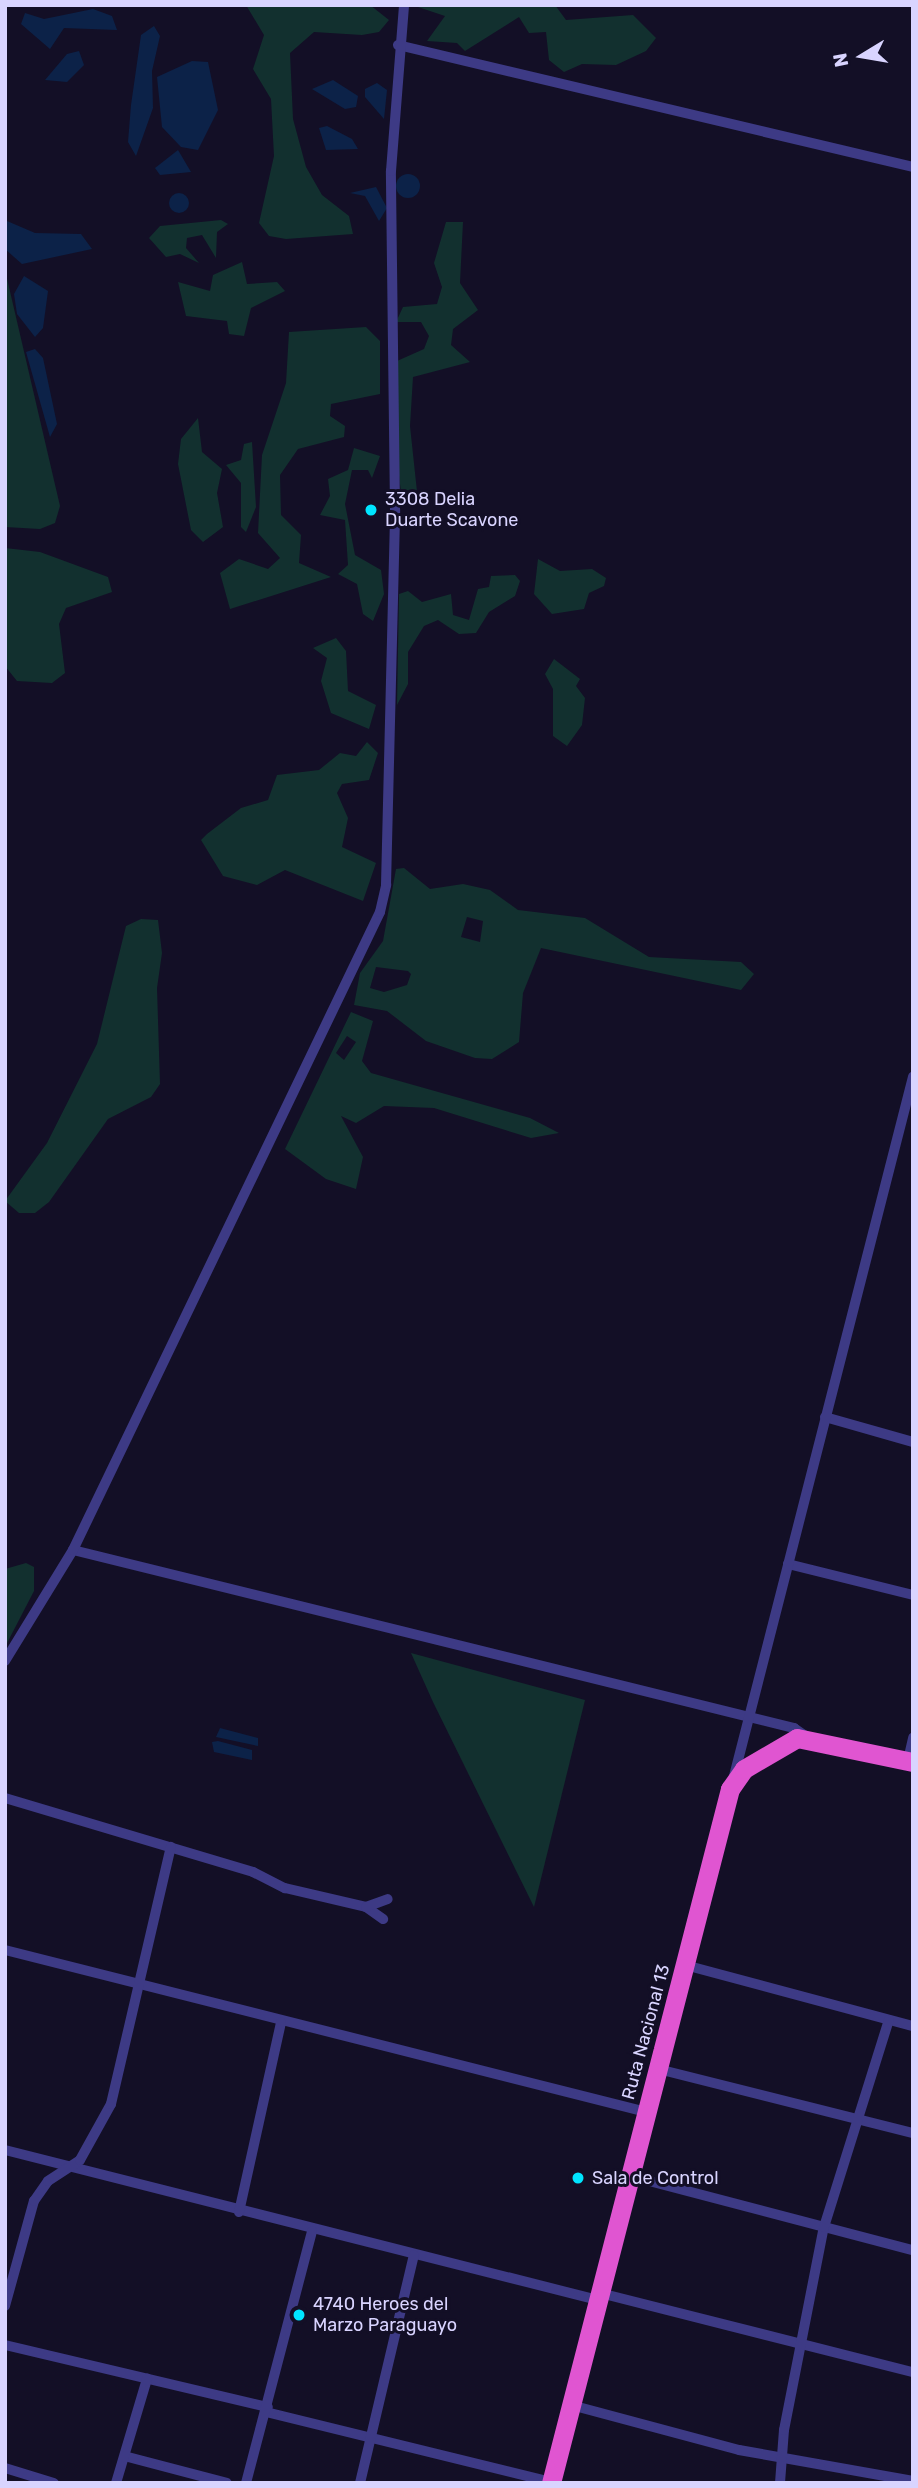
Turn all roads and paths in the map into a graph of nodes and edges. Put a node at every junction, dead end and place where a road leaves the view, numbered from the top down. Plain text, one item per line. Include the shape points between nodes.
1 (404, 5) edge
2 (398, 46) junction
3 (913, 167) edge
4 (913, 1077) edge
5 (825, 1418) junction
6 (913, 1442) edge
7 (73, 1550) junction
8 (788, 1564) junction
9 (913, 1595) edge
10 (5, 1661) edge
11 (748, 1722) junction
12 (809, 1738) junction
13 (913, 1738) edge
14 (910, 1761) edge
15 (730, 1789) junction
16 (5, 1798) edge
17 (171, 1847) junction
18 (388, 1899) dead end
19 (366, 1907) junction
20 (383, 1919) dead end
21 (5, 1950) edge
22 (685, 1965) junction
23 (134, 1987) junction
24 (889, 2020) junction
25 (281, 2023) junction
26 (913, 2026) edge
27 (658, 2069) junction
28 (646, 2112) junction
29 (855, 2119) junction
30 (913, 2133) edge
31 (5, 2150) edge
32 (68, 2166) junction
33 (630, 2176) junction
34 (239, 2212) junction
35 (824, 2227) junction
36 (312, 2231) junction
37 (913, 2250) edge
38 (414, 2255) junction
39 (599, 2296) junction
40 (5, 2306) edge
41 (802, 2344) junction
42 (5, 2345) edge
43 (913, 2372) edge
44 (147, 2379) junction
45 (571, 2404) junction
46 (267, 2410) junction
47 (371, 2438) junction
48 (782, 2455) junction
49 (128, 2457) junction
50 (5, 2468) edge
51 (913, 2481) edge
52 (551, 2482) edge
53 (54, 2483) edge
54 (116, 2483) edge
55 (227, 2483) edge
56 (246, 2483) edge
57 (360, 2483) edge
58 (780, 2483) edge

1 - 2 street
2 - 3 street
2 - 7 street via 391,171 395,510 386,885 372,938
4 - 5 street
5 - 6 street
5 - 8 street
7 - 10 street
7 - 11 street
8 - 9 street
8 - 11 street
11 - 12 street via 794,1728
11 - 15 street
12 - 14 highway
12 - 15 highway, Ruta Nacional 13 via 761,1757
13 - 14 street
15 - 22 highway, Ruta Nacional 13
16 - 17 street
17 - 19 street via 285,1888
17 - 23 street
18 - 19 street
19 - 20 street
21 - 23 street
22 - 24 street
22 - 27 highway, Ruta Nacional 13
23 - 25 street
23 - 32 street via 111,2104 80,2160
24 - 26 street
24 - 29 street
25 - 28 street
25 - 34 street
27 - 28 highway, Ruta Nacional 13
27 - 29 street
28 - 33 highway, Ruta Nacional 13
29 - 30 street
29 - 35 street
31 - 32 street
32 - 34 street
32 - 40 street via 34,2201
33 - 35 street
33 - 39 highway, Ruta Nacional 13
34 - 36 street
35 - 37 street
35 - 41 street
36 - 38 street
36 - 46 street
38 - 39 street
38 - 47 street
39 - 41 street
39 - 45 highway, Ruta Nacional 13
41 - 43 street
41 - 48 street
42 - 44 street
44 - 46 street
44 - 49 street
45 - 48 street
45 - 52 highway, Ruta Nacional 13
46 - 47 street
46 - 56 street
47 - 52 street
47 - 57 street
48 - 51 street
48 - 58 street
49 - 54 street
49 - 55 street
50 - 53 street

